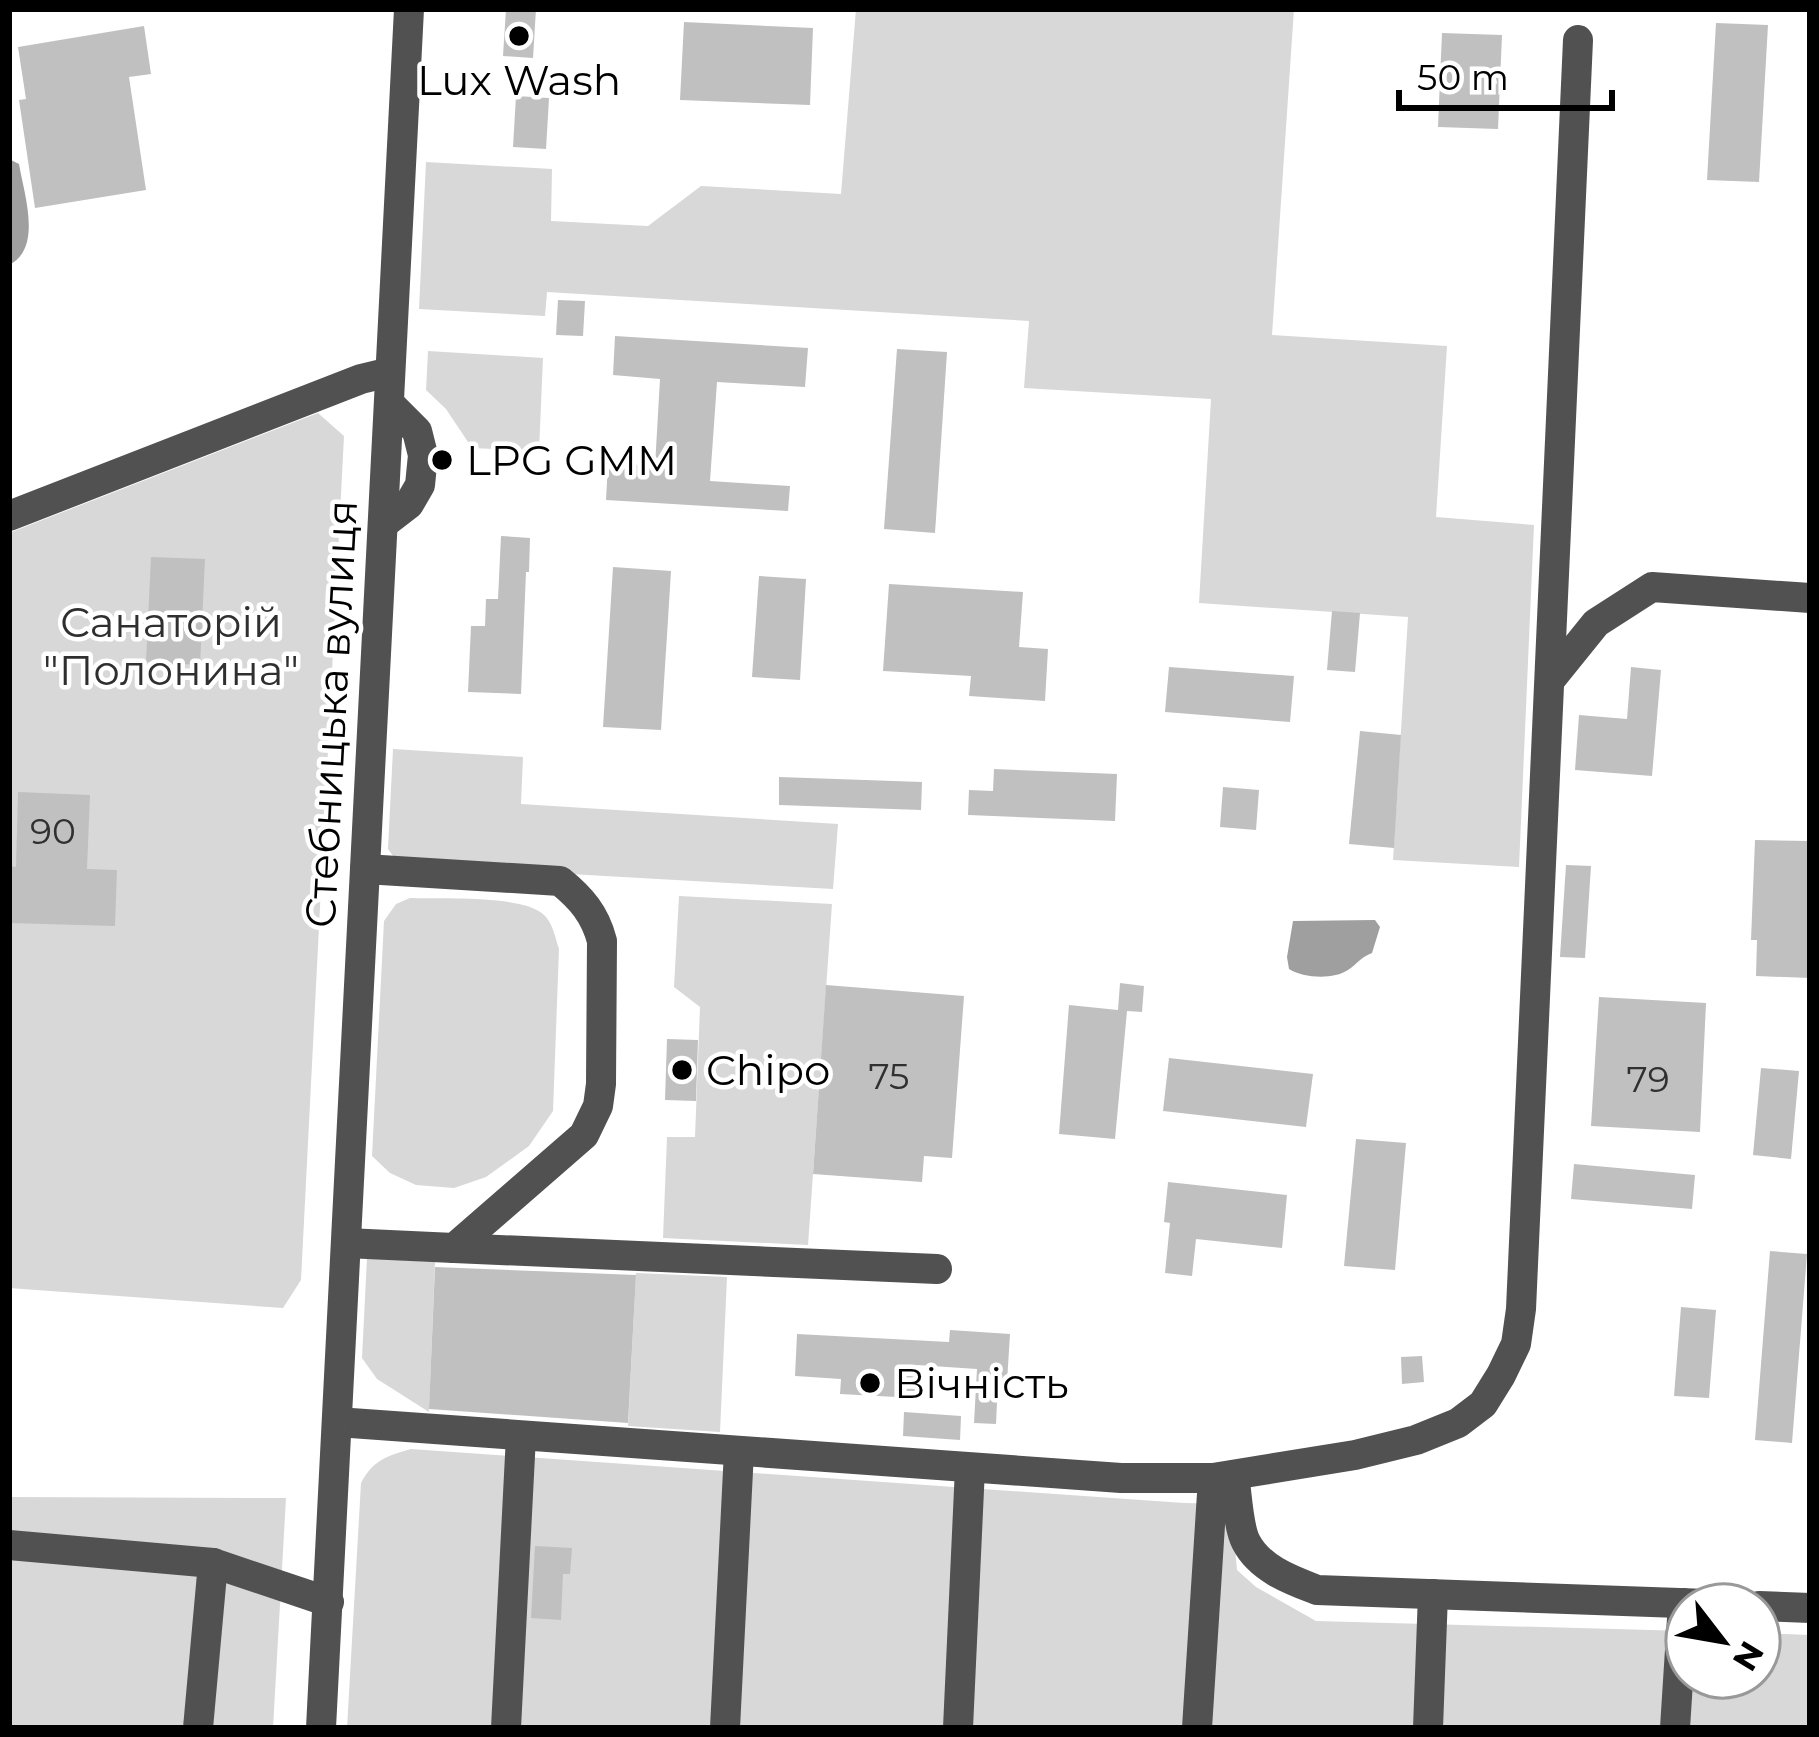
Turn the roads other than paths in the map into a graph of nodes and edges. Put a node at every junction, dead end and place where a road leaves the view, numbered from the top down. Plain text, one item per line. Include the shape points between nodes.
1 (409, 9) edge
2 (1578, 40) dead end
3 (376, 375) junction
4 (9, 516) edge
5 (1810, 598) edge
6 (1550, 680) junction
7 (365, 869) junction
8 (346, 1243) junction
9 (454, 1248) junction
10 (937, 1269) dead end
11 (337, 1422) junction
12 (521, 1441) junction
13 (739, 1456) junction
14 (970, 1472) junction
15 (1223, 1476) junction
16 (9, 1545) edge
17 (213, 1563) junction
18 (1433, 1594) junction
19 (329, 1602) junction
20 (1663, 1602) edge
21 (198, 1728) edge
22 (322, 1728) edge
23 (506, 1728) edge
24 (725, 1728) edge
25 (958, 1728) edge
26 (1197, 1728) edge
27 (1428, 1728) edge

1 - 3 street, Стебницька вулиця
2 - 6 street
3 - 4 street
3 - 7 street, Стебницька вулиця via 388,403
5 - 6 street via 1652,587 1597,623
6 - 15 street via 1516,1344 1483,1404 1458,1423 1355,1456
7 - 8 street, Стебницька вулиця
7 - 9 street via 560,881 590,910 602,941 601,1084 592,1121
8 - 9 street
8 - 11 street, Стебницька вулиця
9 - 10 street
11 - 12 street
11 - 19 street, Стебницька вулиця
12 - 13 street
12 - 23 street
13 - 14 street
13 - 24 street
14 - 15 street
14 - 25 street
15 - 18 street via 1244,1540 1286,1578 1317,1590
15 - 26 street
16 - 17 street
17 - 19 street
17 - 21 street
18 - 20 street
18 - 27 street
19 - 22 street, Стебницька вулиця

